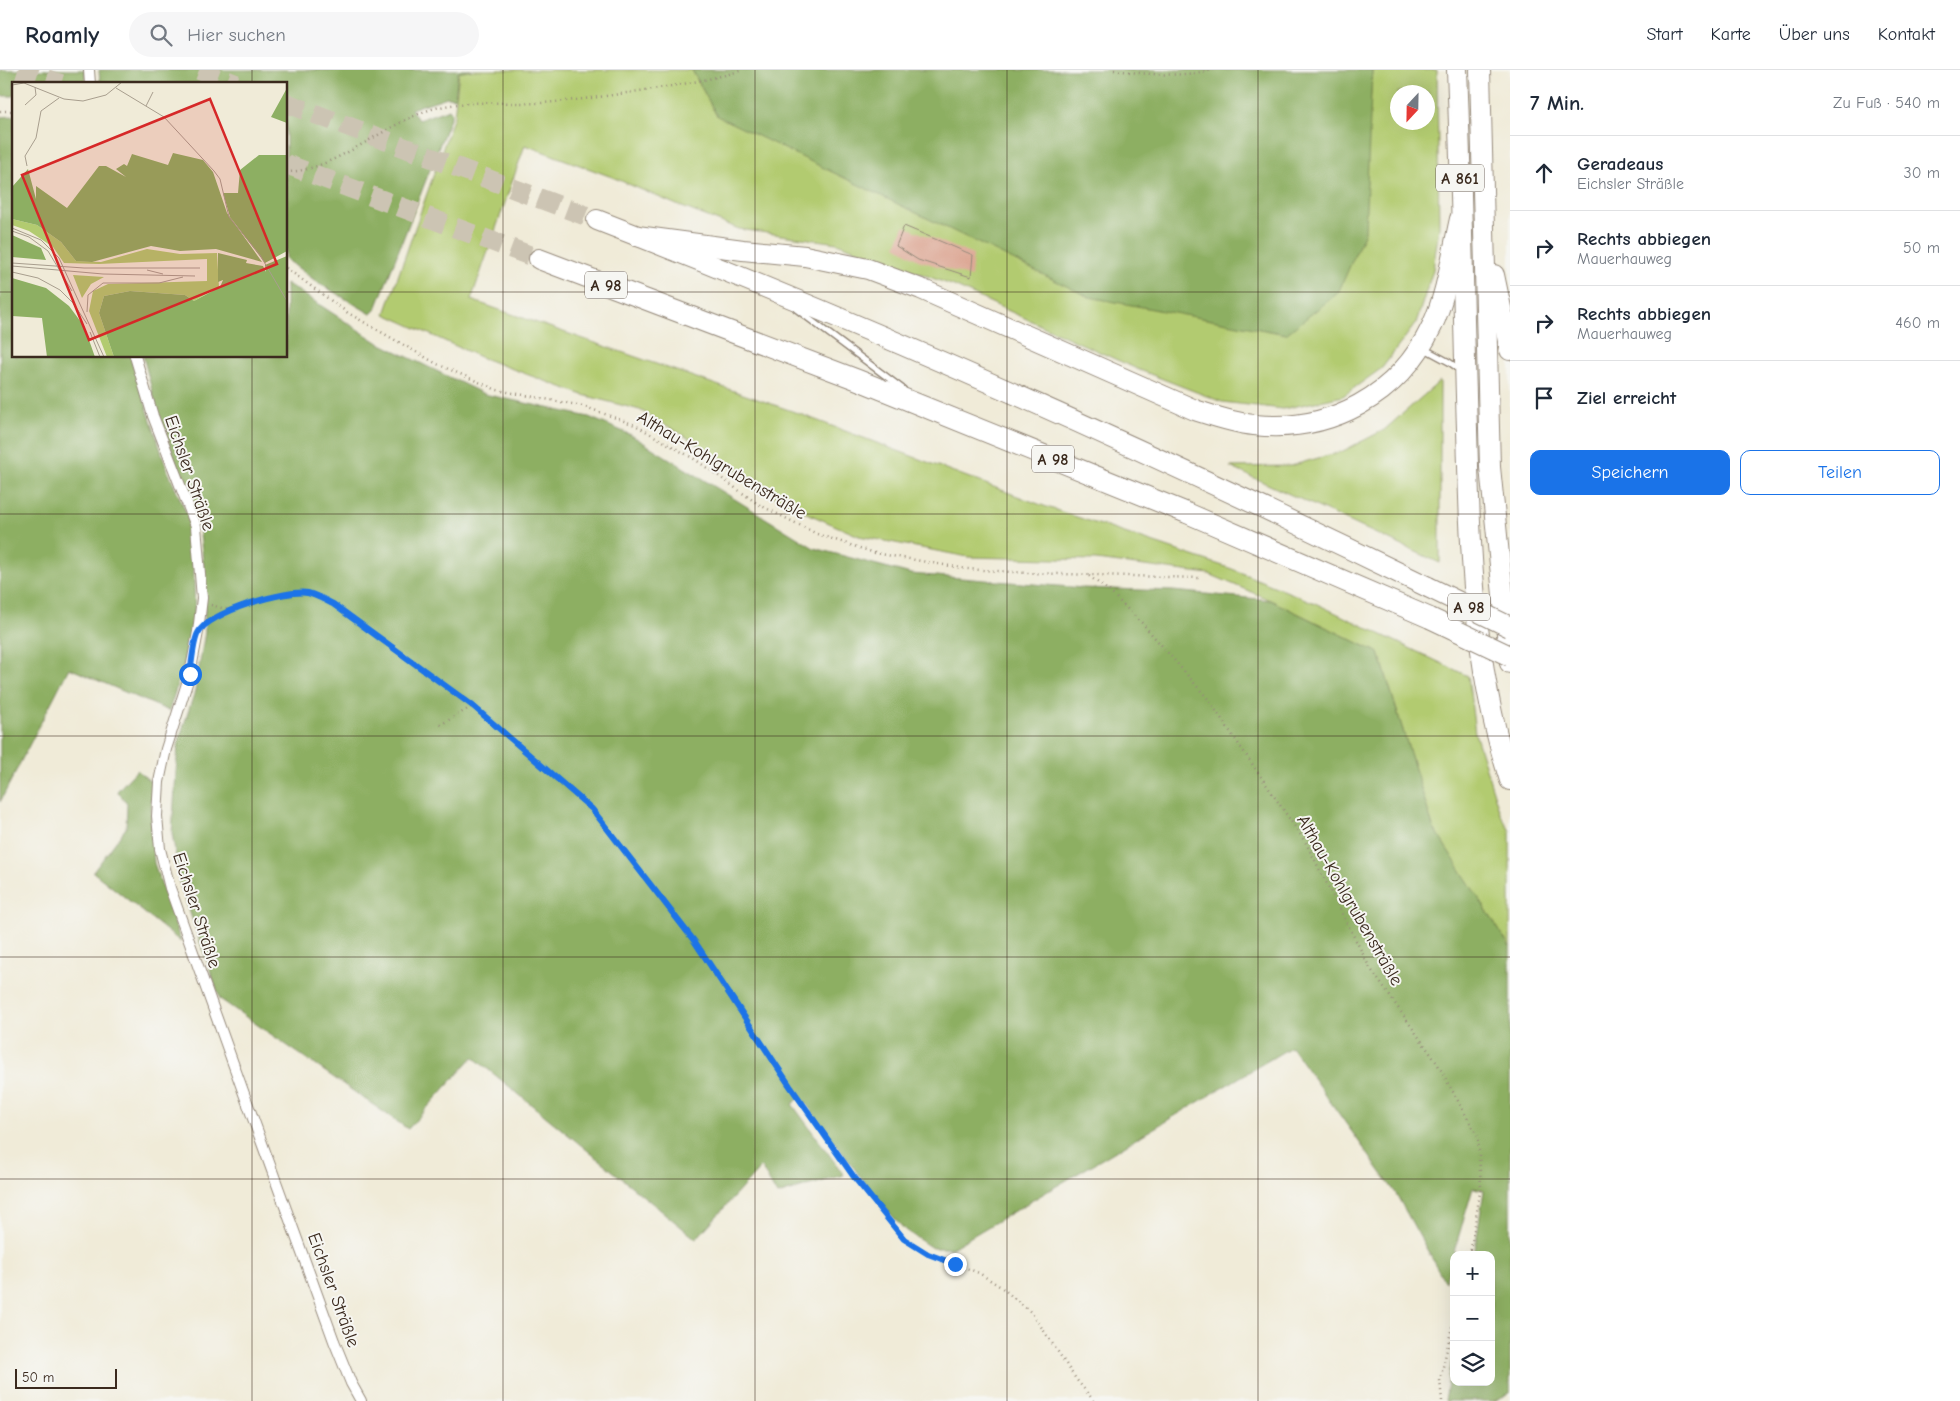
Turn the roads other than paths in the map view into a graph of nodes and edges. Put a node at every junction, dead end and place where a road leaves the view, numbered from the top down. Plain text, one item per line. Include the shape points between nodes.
1 (1457, 70) edge
2 (1480, 70) edge
3 (1482, 191) junction
4 (597, 220) tunnel mouth
5 (1460, 220) junction
6 (637, 236) junction
7 (539, 259) tunnel mouth
8 (757, 284) junction
9 (786, 303) dead end
10 (794, 308) dead end
11 (1421, 347) junction
12 (1510, 350) edge
13 (136, 358) edge
14 (1465, 374) junction
15 (955, 420) junction
16 (1510, 627) edge
17 (1510, 656) edge
18 (1510, 663) edge
19 (1510, 780) edge
20 (361, 1401) edge

1 - 5 highway, A 861
2 - 3 highway, A 861
3 - 12 highway via 1489,251
3 - 18 highway via 1490,467
4 - 6 highway, A 98
5 - 11 highway via 1439,308
5 - 14 highway
6 - 8 highway, A 98
6 - 11 highway via 805,256 868,269 922,289 1195,410 1253,425 1286,427 1340,415 1367,401 1391,382
7 - 15 highway, A 98
8 - 9 lane
8 - 16 highway, A 98, bridge via 1110,436
10 - 15 lane via 908,393
11 - 14 lane
13 - 20 street, Eichsler Sträßle via 153,416 196,526 202,598 190,674 159,782 157,816 160,849 170,888 334,1341
14 - 19 highway via 1474,581 1493,720
15 - 17 highway, A 98, bridge via 1187,513

